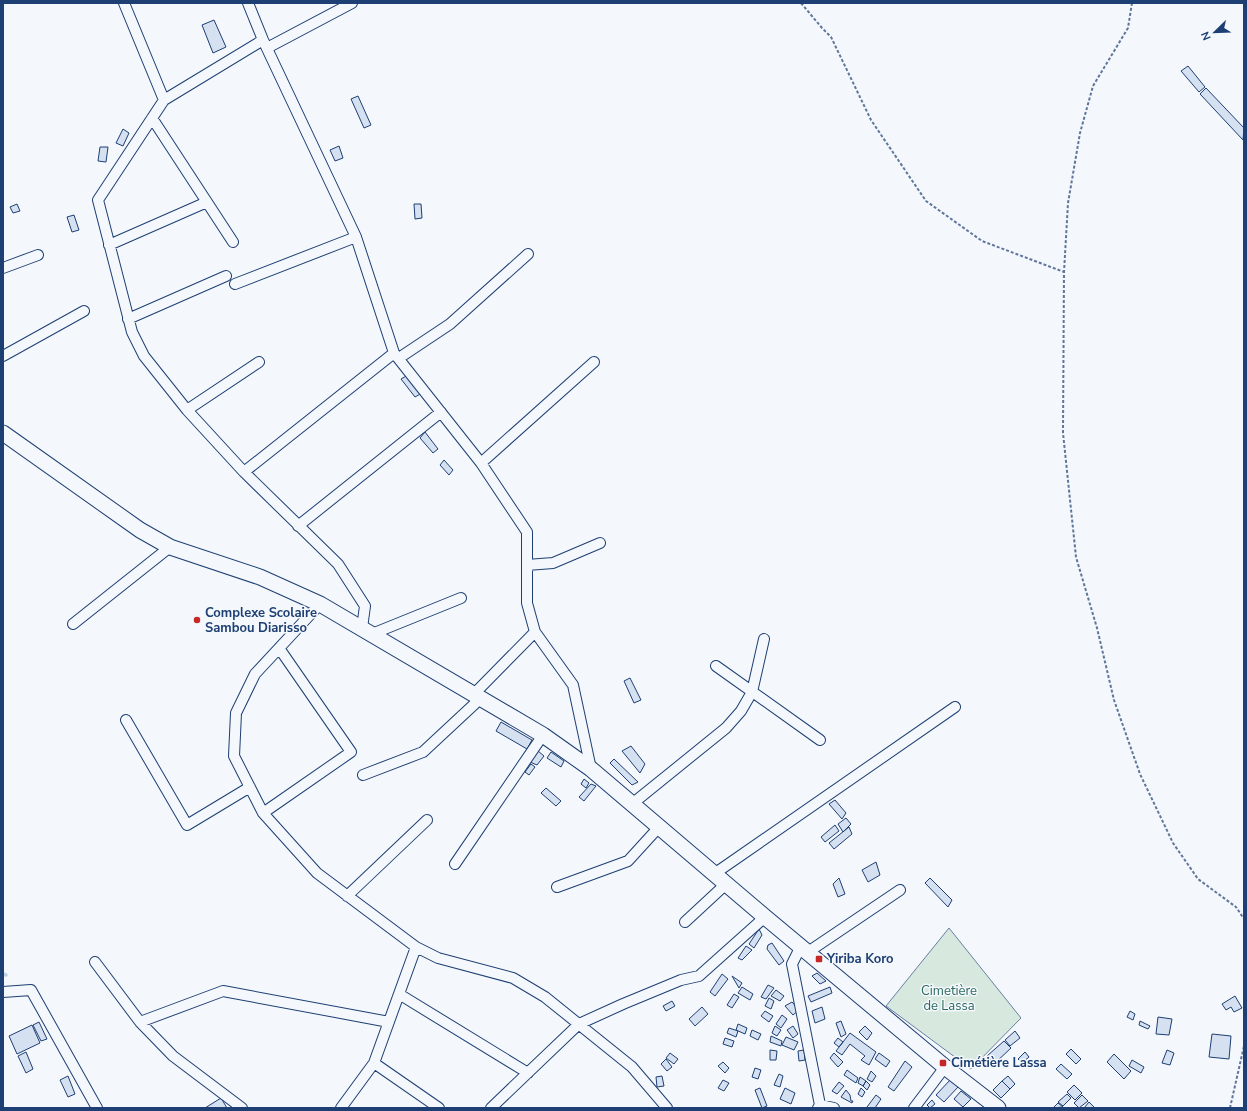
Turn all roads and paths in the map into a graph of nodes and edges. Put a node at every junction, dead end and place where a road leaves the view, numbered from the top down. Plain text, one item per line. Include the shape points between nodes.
1 (124, 3) edge
2 (248, 3) edge
3 (352, 3) edge
4 (802, 3) edge
5 (1132, 3) edge
6 (265, 44) junction
7 (164, 100) junction
8 (152, 118) junction
9 (207, 202) junction
10 (356, 237) junction
11 (233, 242) dead end
12 (109, 245) junction
13 (528, 254) dead end
14 (38, 255) dead end
15 (3, 268) edge
16 (1064, 272) junction
17 (226, 276) dead end
18 (235, 284) dead end
19 (84, 311) dead end
20 (128, 319) junction
21 (3, 356) edge
22 (397, 356) junction
23 (259, 362) dead end
24 (594, 362) dead end
25 (187, 410) junction
26 (440, 412) junction
27 (3, 433) edge
28 (480, 463) junction
29 (244, 472) junction
30 (298, 526) junction
31 (600, 543) dead end
32 (170, 547) junction
33 (527, 565) junction
34 (461, 598) dead end
35 (320, 604) junction
36 (73, 624) dead end
37 (367, 631) junction
38 (535, 632) junction
39 (764, 639) dead end
40 (279, 648) junction
41 (716, 666) dead end
42 (752, 692) junction
43 (478, 696) junction
44 (955, 707) dead end
45 (126, 720) dead end
46 (543, 734) junction
47 (820, 740) dead end
48 (591, 769) junction
49 (363, 775) dead end
50 (250, 787) junction
51 (632, 804) junction
52 (263, 812) junction
53 (427, 820) dead end
54 (659, 827) junction
55 (455, 864) dead end
56 (714, 874) junction
57 (726, 884) junction
58 (557, 887) dead end
59 (900, 890) dead end
60 (347, 896) junction
61 (765, 917) junction
62 (1244, 919) edge
63 (685, 922) dead end
64 (416, 947) junction
65 (804, 949) junction
66 (95, 962) dead end
67 (3, 992) edge
68 (399, 994) junction
69 (140, 1022) junction
70 (389, 1022) junction
71 (579, 1024) junction
72 (1244, 1046) edge
73 (374, 1063) junction
74 (945, 1067) junction
75 (528, 1073) junction
76 (820, 1106) edge
77 (97, 1108) edge
78 (242, 1108) edge
79 (341, 1108) edge
80 (439, 1108) edge
81 (491, 1108) edge
82 (667, 1108) edge
83 (834, 1108) edge
84 (914, 1108) edge
85 (998, 1108) edge
86 (1230, 1108) edge

1 - 7 street
2 - 6 street
3 - 6 street
4 - 16 path via 831,37 871,120 926,201 982,241
5 - 16 path via 1128,28 1093,86 1080,133 1068,203
6 - 7 street
6 - 10 street
7 - 8 street
8 - 9 street
8 - 12 street via 98,200
9 - 11 street
9 - 12 street
10 - 18 street
10 - 22 street
12 - 20 street
13 - 22 street via 450,324
14 - 15 street
16 - 62 path via 1063,433 1076,557 1097,628 1114,700 1140,774 1173,843 1198,880 1236,907
17 - 20 street
19 - 21 street
20 - 25 street via 144,356
22 - 26 street
22 - 29 street
23 - 25 street
24 - 28 street
25 - 29 street
26 - 28 street
26 - 30 street
27 - 32 street via 140,530
28 - 33 street via 527,532
29 - 30 street
30 - 37 street via 338,564 365,606
31 - 33 street via 553,563
32 - 35 street via 260,577
32 - 36 street
33 - 38 street via 528,603
34 - 37 street
35 - 37 street
35 - 40 street
37 - 43 street
38 - 43 street
38 - 48 street via 573,685
39 - 42 street
40 - 50 street via 255,674 236,713 234,756
40 - 52 street via 351,752
41 - 42 street
42 - 47 street
42 - 51 street via 741,711 726,728
43 - 46 street
43 - 49 street via 423,752
44 - 56 street
45 - 50 street via 186,825
46 - 48 street
46 - 55 street
48 - 51 street
50 - 52 street
51 - 54 street
52 - 60 street via 317,873
53 - 60 street
54 - 56 street
54 - 58 street via 628,861
56 - 57 street
57 - 61 street
57 - 63 street
59 - 65 street
60 - 64 street
61 - 65 street
61 - 71 street via 699,976 681,980
64 - 68 street
64 - 71 street via 438,958 513,978 545,997
65 - 74 street
65 - 76 street via 792,964
66 - 69 street
67 - 77 street via 31,990
68 - 70 street
68 - 75 street
69 - 70 street via 223,992
69 - 78 street via 173,1056
70 - 73 street
71 - 75 street
71 - 82 street via 632,1067
72 - 86 path
73 - 79 street
73 - 80 street
74 - 84 street
74 - 85 street
75 - 81 street
76 - 83 street

